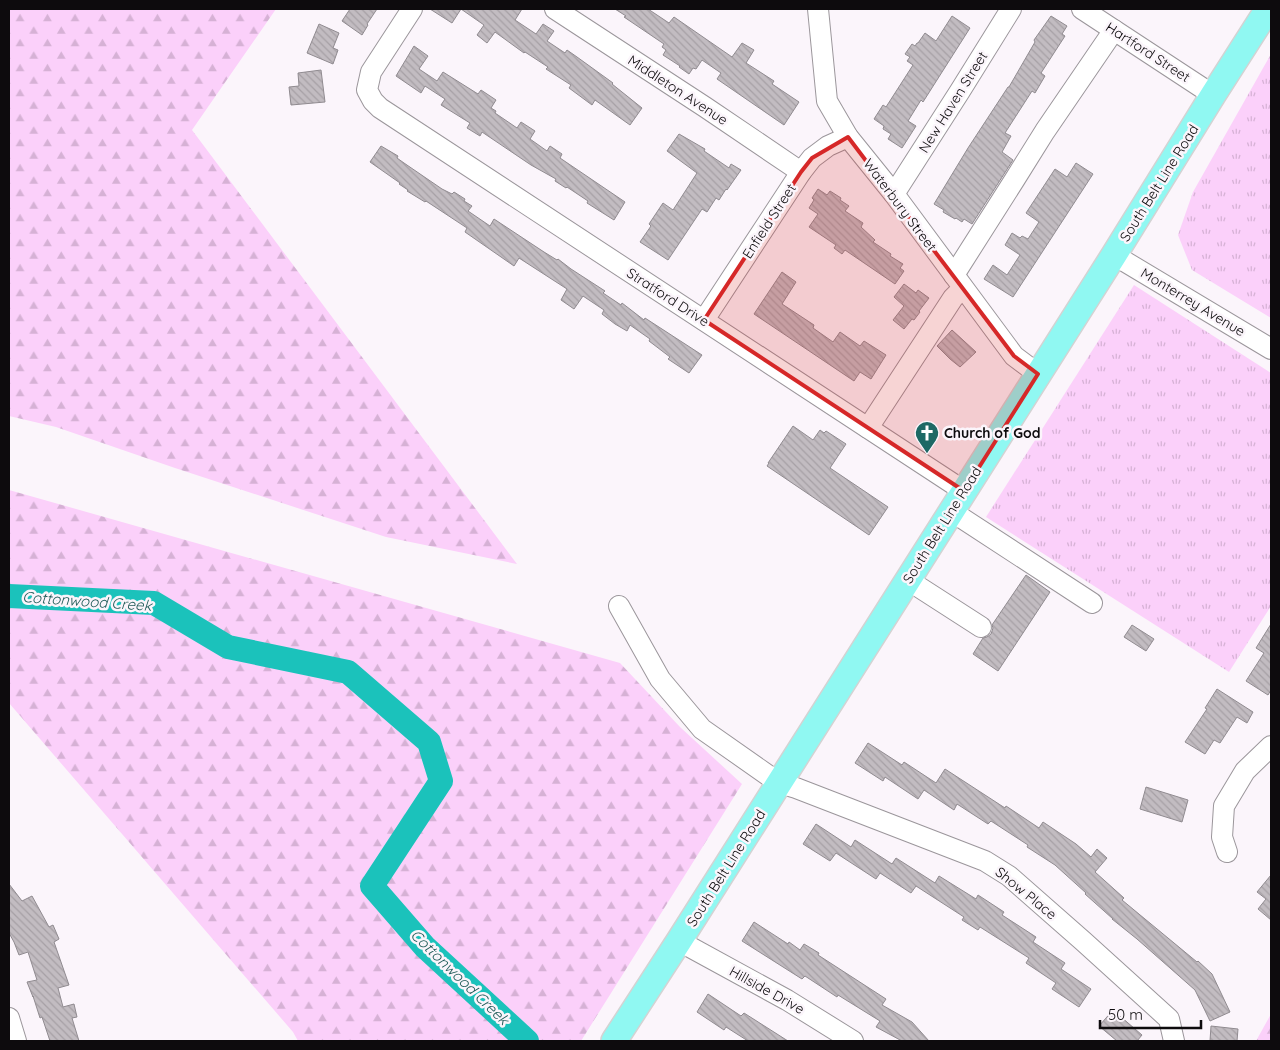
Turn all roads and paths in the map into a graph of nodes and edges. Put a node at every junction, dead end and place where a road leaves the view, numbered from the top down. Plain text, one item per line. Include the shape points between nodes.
1 (412, 9) edge
2 (555, 9) edge
3 (818, 9) edge
4 (1011, 9) edge
5 (1082, 9) edge
6 (1268, 9) edge
7 (1114, 30) junction
8 (1213, 95) junction
9 (848, 136) junction
10 (801, 172) junction
11 (894, 194) junction
12 (1114, 254) junction
13 (958, 282) junction
14 (704, 320) junction
15 (1271, 349) edge
16 (1038, 374) junction
17 (868, 428) junction
18 (957, 501) junction
19 (908, 580) junction
20 (1092, 603) dead end
21 (619, 606) dead end
22 (981, 626) dead end
23 (1271, 746) edge
24 (779, 783) junction
25 (1227, 852) dead end
26 (679, 941) junction
27 (9, 1018) edge
28 (16, 1041) edge
29 (614, 1041) edge
30 (853, 1041) edge
31 (1174, 1041) edge

1 - 14 street, Stratford Drive via 371,72 367,90 373,101
2 - 10 street, Middleton Avenue
3 - 9 street, Waterbury Street via 827,101
4 - 11 street, New Haven Street
5 - 7 street, Hartford Street
6 - 8 main road, South Belt Line Road
7 - 8 street, Hartford Street
7 - 13 street via 1045,130
8 - 12 main road, South Belt Line Road
9 - 10 street, Enfield Street via 817,154
9 - 11 street, Waterbury Street
10 - 14 street, Enfield Street
11 - 13 street, Waterbury Street
12 - 15 street, Monterrey Avenue
12 - 16 main road, South Belt Line Road
13 - 16 street, Waterbury Street via 1014,356
13 - 17 street via 953,298
14 - 17 street, Stratford Drive
16 - 18 main road, South Belt Line Road
17 - 18 street, Stratford Drive
18 - 19 main road, South Belt Line Road
18 - 20 street, Stratford Drive
19 - 22 street
19 - 24 main road, South Belt Line Road
21 - 24 street, Show Place via 660,679 702,729
23 - 25 street via 1244,771 1224,806 1222,837
24 - 26 main road, South Belt Line Road
24 - 31 street, Show Place via 976,857 1009,876 1169,1019
26 - 29 main road, South Belt Line Road
26 - 30 street, Hillside Drive via 787,1000
27 - 28 street

